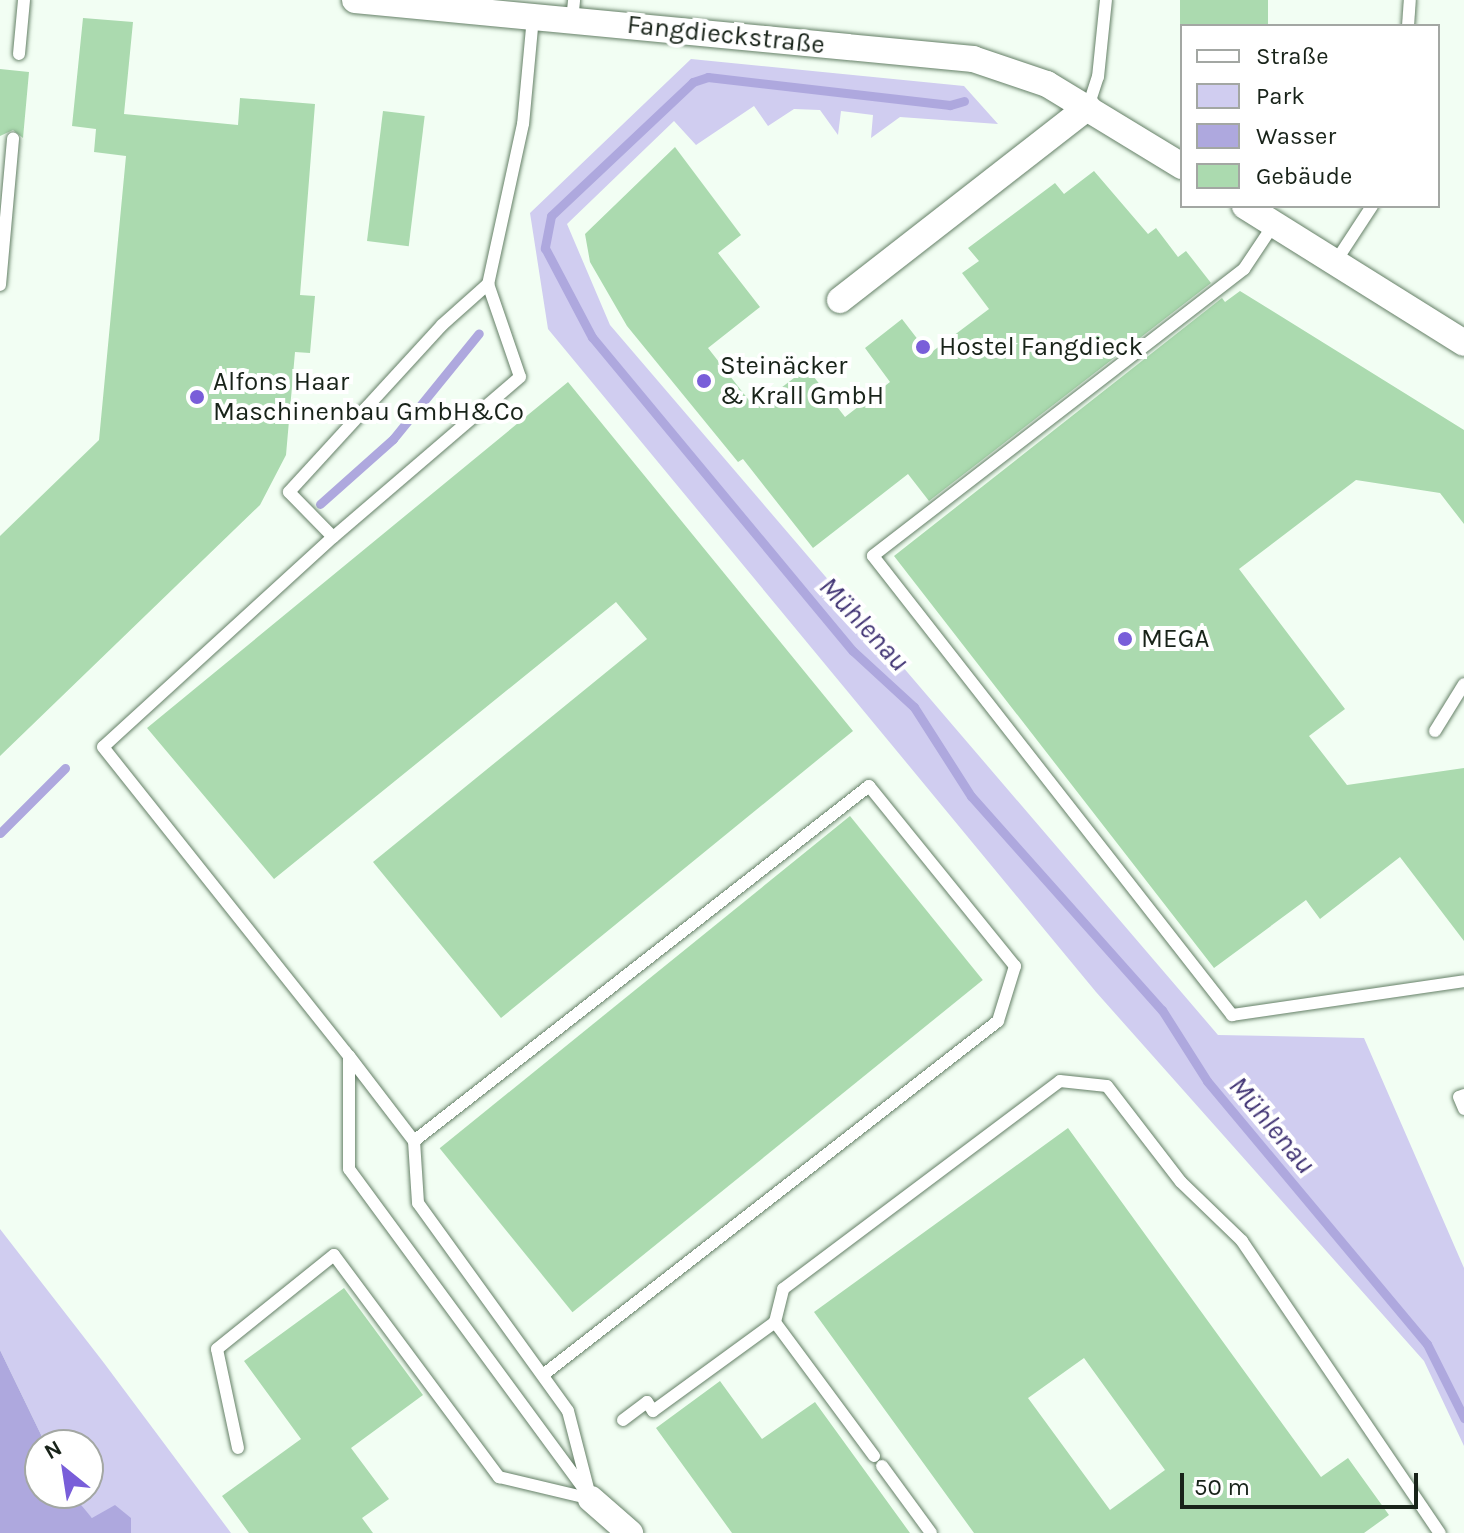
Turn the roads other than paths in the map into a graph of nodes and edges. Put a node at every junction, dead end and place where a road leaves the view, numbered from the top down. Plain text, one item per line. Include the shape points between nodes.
1 (24, 0) edge
2 (355, 0) edge
3 (1106, 0) edge
4 (1410, 0) edge
5 (573, 10) edge
6 (533, 17) junction
7 (1408, 24) edge
8 (19, 54) dead end
9 (1088, 107) junction
10 (13, 139) dead end
11 (1180, 165) edge
12 (1248, 208) edge
13 (1371, 208) edge
14 (1274, 224) junction
15 (1336, 261) junction
16 (488, 284) junction
17 (0, 285) edge
18 (840, 300) dead end
19 (1464, 343) edge
20 (333, 537) junction
21 (1464, 684) edge
22 (1435, 731) dead end
23 (1464, 981) edge
24 (349, 1056) junction
25 (1464, 1095) edge
26 (1464, 1109) edge
27 (414, 1141) junction
28 (775, 1322) junction
29 (543, 1375) junction
30 (623, 1420) dead end
31 (238, 1448) dead end
32 (591, 1499) junction
33 (630, 1533) edge
34 (931, 1533) edge
35 (1440, 1533) edge

1 - 8 lane
2 - 6 street, Fangdieckstraße
3 - 9 lane via 1098,77
4 - 7 lane
5 - 6 street, Fangdieckstraße
5 - 9 street, Fangdieckstraße via 973,59 1012,69
6 - 16 lane via 523,124
9 - 11 street, Fangdieckstraße
9 - 18 street
10 - 17 lane
12 - 14 street
13 - 15 lane
14 - 15 street
14 - 23 lane via 1244,269 873,556 1232,1015
15 - 19 street
16 - 20 lane via 520,377
16 - 20 lane via 442,325 289,492
20 - 24 lane via 103,747
21 - 22 lane
24 - 27 lane
24 - 32 lane via 349,1169
25 - 26 lane via 1459,1097
27 - 29 lane via 418,1203
27 - 29 lane via 869,786 1015,966 998,1021
28 - 30 lane via 653,1411 647,1402
28 - 34 lane
28 - 35 lane via 783,1289 1060,1081 1107,1086 1181,1182 1242,1241
29 - 32 lane via 568,1411
31 - 32 lane via 217,1349 334,1255 499,1477
32 - 33 street

